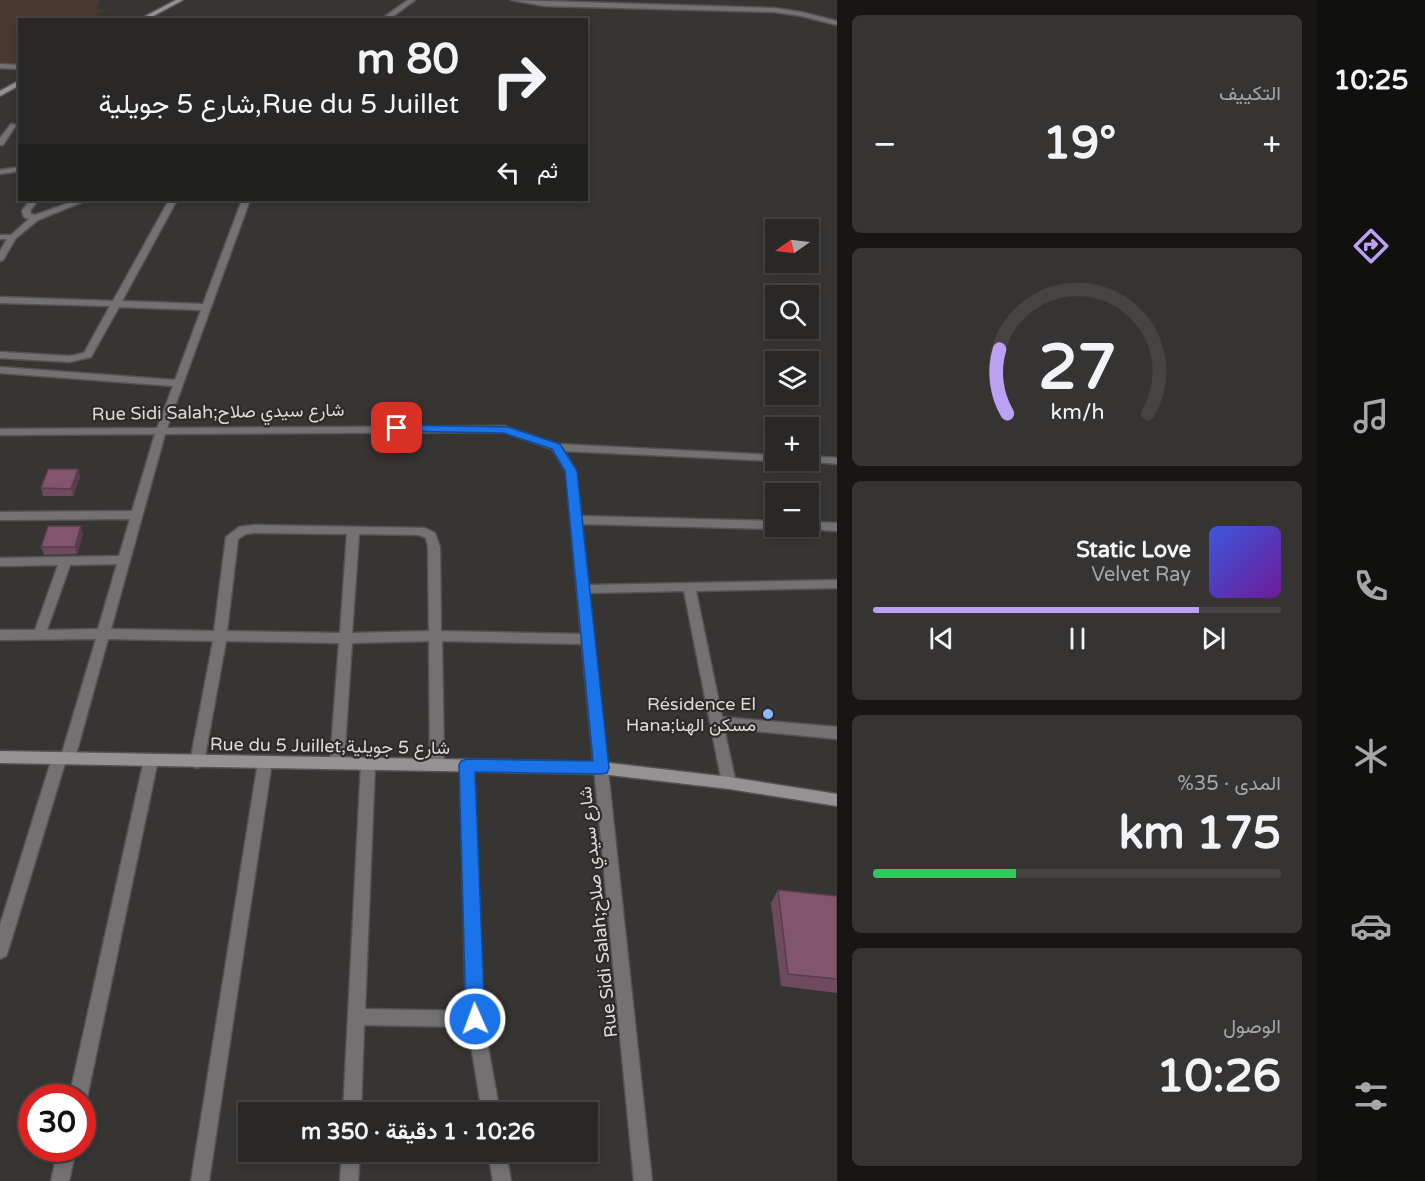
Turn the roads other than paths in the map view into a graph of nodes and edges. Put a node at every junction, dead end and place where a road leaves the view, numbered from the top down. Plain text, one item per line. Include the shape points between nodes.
1 (180, 0) edge
2 (412, 0) edge
3 (514, 0) edge
4 (145, 18) edge
5 (386, 18) edge
6 (837, 24) edge
7 (0, 66) edge
8 (18, 67) edge
9 (18, 83) edge
10 (0, 94) edge
11 (0, 125) edge
12 (16, 125) edge
13 (0, 143) edge
14 (18, 169) edge
15 (0, 172) edge
16 (33, 201) edge
17 (80, 201) edge
18 (172, 201) edge
19 (246, 201) edge
20 (35, 218) junction
21 (0, 237) edge
22 (13, 237) junction
23 (0, 258) edge
24 (0, 300) edge
25 (115, 304) junction
26 (205, 308) junction
27 (0, 355) edge
28 (0, 370) edge
29 (178, 383) junction
30 (161, 430) junction
31 (0, 432) edge
32 (556, 447) junction
33 (765, 457) edge
34 (819, 460) edge
35 (837, 461) edge
36 (136, 515) junction
37 (0, 516) edge
38 (576, 520) junction
39 (765, 525) edge
40 (819, 526) edge
41 (837, 527) edge
42 (352, 532) junction
43 (123, 560) junction
44 (0, 562) edge
45 (65, 563) junction
46 (837, 584) edge
47 (689, 588) junction
48 (583, 589) junction
49 (39, 634) junction
50 (102, 634) junction
51 (0, 635) edge
52 (435, 636) junction
53 (220, 637) junction
54 (345, 638) junction
55 (588, 639) junction
56 (717, 722) junction
57 (837, 733) edge
58 (0, 757) edge
59 (64, 758) junction
60 (151, 760) junction
61 (196, 762) junction
62 (265, 762) junction
63 (338, 762) junction
64 (368, 764) junction
65 (436, 765) junction
66 (467, 765) junction
67 (601, 768) junction
68 (729, 783) junction
69 (837, 800) edge
70 (0, 951) edge
71 (356, 1017) junction
72 (475, 1019) junction
73 (81, 1084) edge
74 (352, 1102) edge
75 (489, 1102) edge
76 (64, 1162) edge
77 (351, 1162) edge
78 (499, 1162) edge
79 (60, 1181) edge
80 (200, 1181) edge
81 (350, 1181) edge
82 (502, 1181) edge
83 (643, 1181) edge

1 - 4 street
2 - 5 street
3 - 6 street via 774,10
7 - 8 street
9 - 10 street
11 - 12 street
12 - 13 street
14 - 15 street
16 - 20 street via 26,211
17 - 20 street
18 - 25 street
19 - 26 street
20 - 22 street
21 - 22 street
22 - 23 street
24 - 25 street
25 - 26 street
25 - 27 street via 88,355
26 - 29 street
28 - 29 street
29 - 30 street
30 - 31 street, Rue Sidi Salah;شارع سيدي صلاح
30 - 32 street, Rue Sidi Salah;شارع سيدي صلاح via 504,429
30 - 36 street
32 - 33 street
32 - 38 street, Rue Sidi Salah;شارع سيدي صلاح via 571,471
34 - 35 street
36 - 37 street
36 - 43 street
38 - 39 street
38 - 48 street, Rue Sidi Salah;شارع سيدي صلاح
40 - 41 street
42 - 52 street via 421,531 431,536
42 - 53 street via 243,530 231,537
42 - 54 street
43 - 45 street
43 - 50 street
44 - 45 street
45 - 49 street
46 - 47 street
47 - 48 street
47 - 56 street
48 - 55 street, Rue Sidi Salah;شارع سيدي صلاح
49 - 50 street
49 - 51 street
50 - 53 street
50 - 59 street
52 - 54 street
52 - 55 street
52 - 65 street
53 - 54 street
53 - 61 street
54 - 63 street
55 - 67 street, Rue Sidi Salah;شارع سيدي صلاح
56 - 57 street
56 - 68 street
58 - 59 street, Rue du 5 Juillet,شارع 5 جويلية
59 - 60 street, Rue du 5 Juillet,شارع 5 جويلية
59 - 70 street
60 - 61 street, Rue du 5 Juillet,شارع 5 جويلية
60 - 73 street
61 - 62 street, Rue du 5 Juillet,شارع 5 جويلية
62 - 63 street, Rue du 5 Juillet,شارع 5 جويلية
62 - 80 street
63 - 64 street, Rue du 5 Juillet,شارع 5 جويلية
64 - 65 street, Rue du 5 Juillet,شارع 5 جويلية
64 - 71 street
65 - 66 street, Rue du 5 Juillet,شارع 5 جويلية
66 - 67 street, Rue du 5 Juillet,شارع 5 جويلية
66 - 72 street
67 - 68 street, Rue du 5 Juillet,شارع 5 جويلية
67 - 83 street, Rue Sidi Salah;شارع سيدي صلاح
68 - 69 street, Rue du 5 Juillet,شارع 5 جويلية
71 - 72 street
71 - 74 street
72 - 75 street
76 - 79 street
77 - 81 street
78 - 82 street

